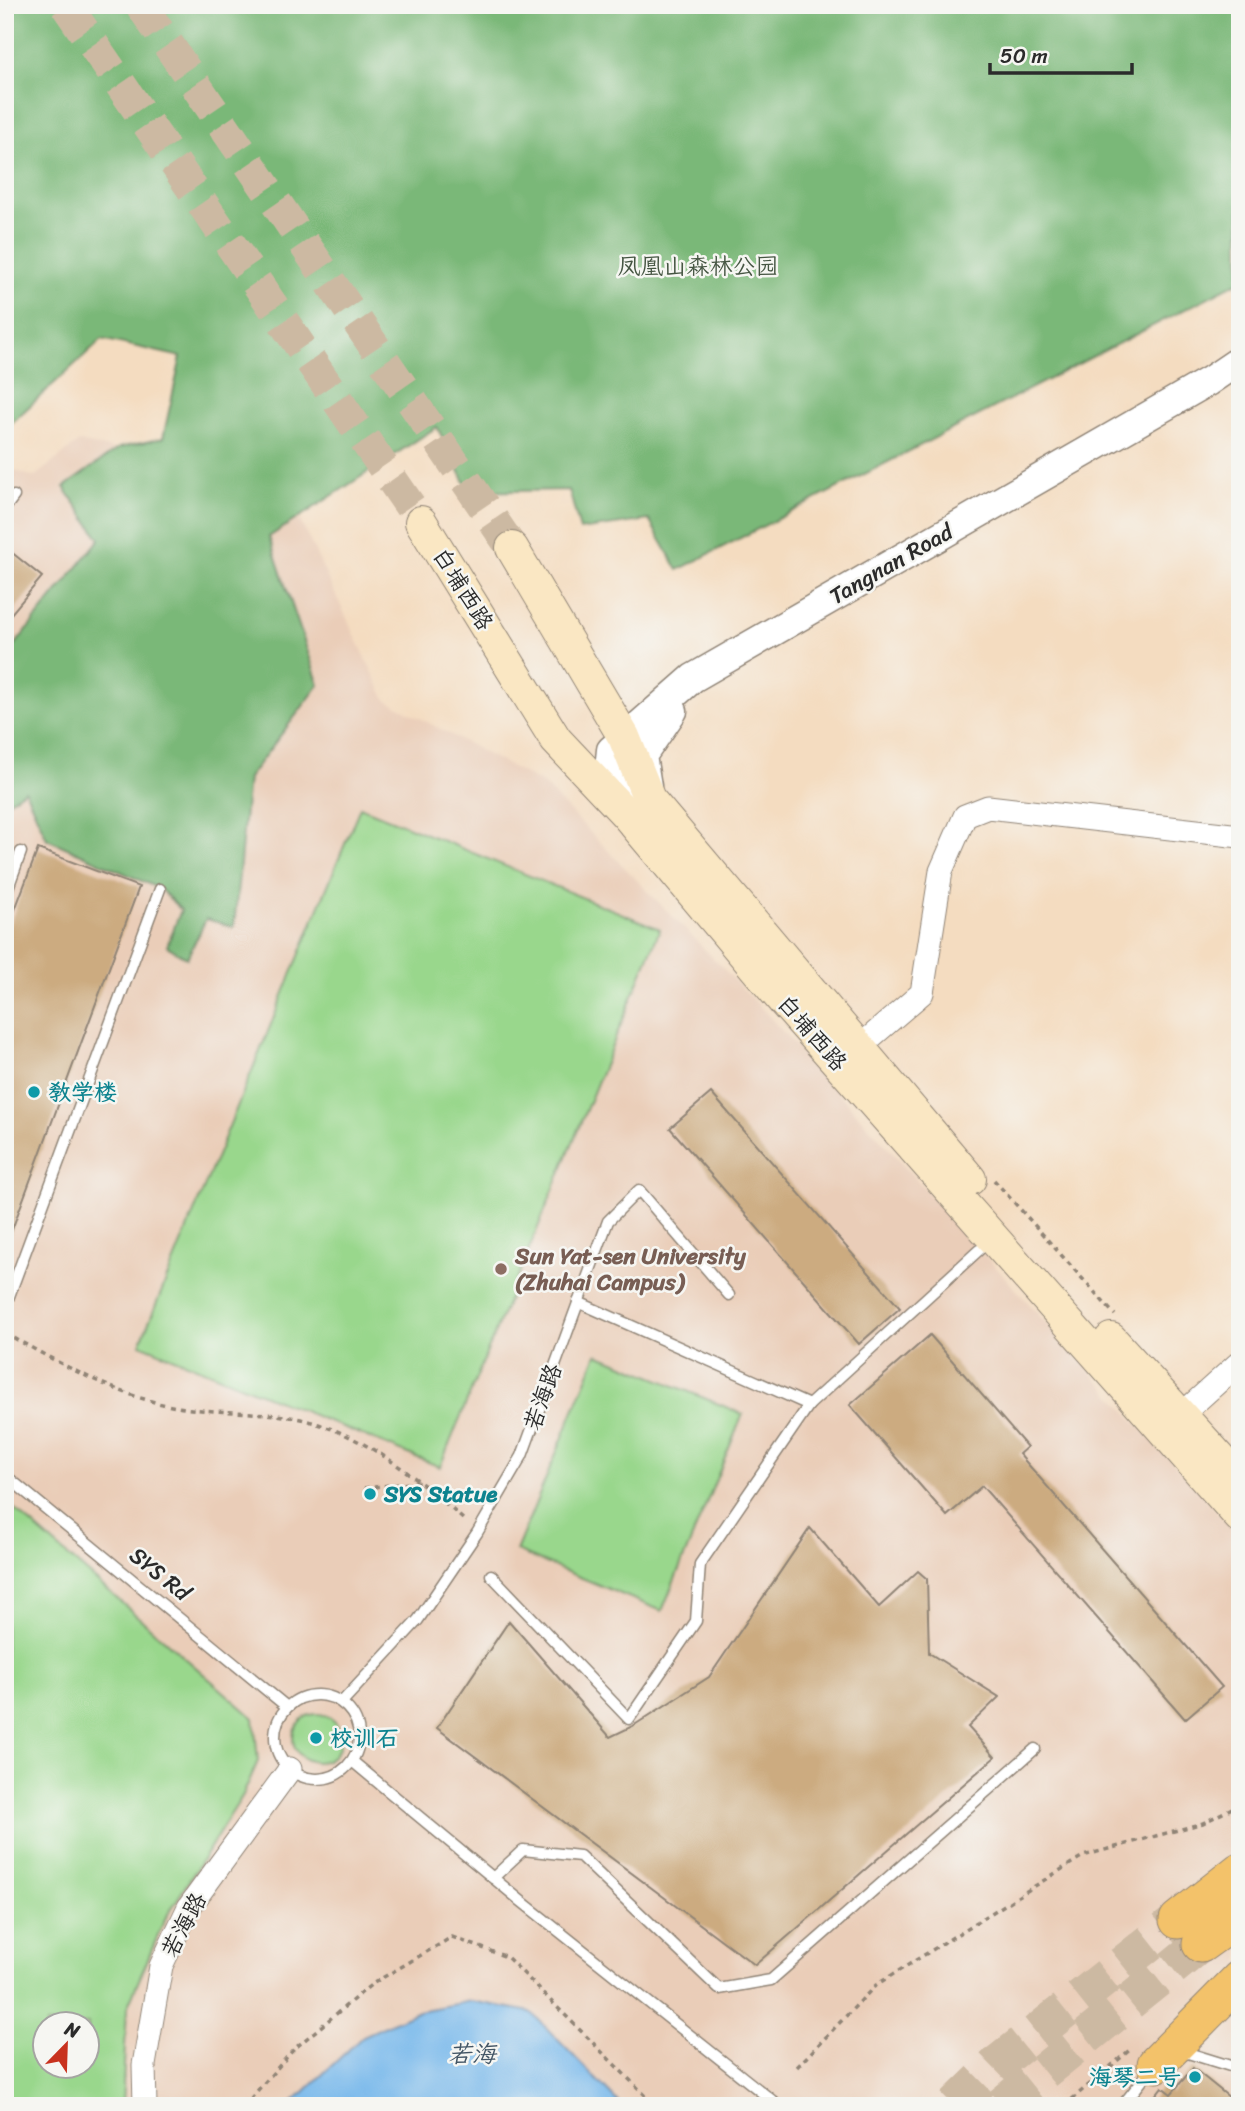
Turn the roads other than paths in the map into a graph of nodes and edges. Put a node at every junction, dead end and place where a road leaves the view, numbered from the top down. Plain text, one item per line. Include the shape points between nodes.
1 (1240, 360) edge
2 (1240, 382) edge
3 (14, 496) dead end
4 (5, 508) edge
5 (421, 522) tunnel mouth
6 (512, 548) tunnel mouth
7 (624, 737) junction
8 (637, 807) junction
9 (1240, 836) edge
10 (21, 852) dead end
11 (160, 889) dead end
12 (5, 896) edge
13 (858, 1048) junction
14 (979, 1250) dead end
15 (729, 1294) dead end
16 (578, 1302) junction
17 (5, 1307) edge
18 (1240, 1362) edge
19 (809, 1405) junction
20 (1180, 1416) junction
21 (5, 1475) edge
22 (1240, 1479) edge
23 (1240, 1517) edge
24 (491, 1575) dead end
25 (342, 1702) junction
26 (287, 1706) junction
27 (1035, 1749) dead end
28 (352, 1761) junction
29 (290, 1769) junction
30 (1240, 1871) edge
31 (493, 1878) junction
32 (1240, 1916) edge
33 (1240, 1979) edge
34 (1156, 2064) junction
35 (1240, 2068) edge
36 (145, 2106) edge
37 (779, 2106) edge
38 (1122, 2106) edge

1 - 7 street, Tangnan Road via 693,678
2 - 8 street, Tangnan Road via 710,680 669,715 642,756
3 - 4 lane
5 - 8 main road, 白埔西路 via 556,740
6 - 7 main road, 白埔西路
7 - 8 main road, 白埔西路
8 - 13 main road, 白埔西路
8 - 23 main road, 白埔西路 via 785,1003
9 - 13 street via 988,807 965,816 941,871 922,993
10 - 12 lane
11 - 17 lane
13 - 20 main road, 白埔西路 via 1019,1238
14 - 19 lane
15 - 16 lane, 若海路 via 639,1190 608,1221
16 - 19 lane
16 - 25 lane, 若海路 via 522,1456 477,1533 418,1620
18 - 20 street
19 - 24 lane via 700,1564 696,1621 629,1719
20 - 22 main road, 白埔西路
21 - 26 lane, SYS Rd
25 - 26 lane via 320,1694
25 - 28 lane via 358,1723 358,1749
26 - 29 lane via 279,1718 275,1745
27 - 31 lane via 771,1980 719,1989 580,1856 523,1850
28 - 29 lane via 342,1771 323,1778 302,1776
28 - 31 lane
29 - 36 street, 若海路 via 188,1907 161,1966 144,2065
30 - 32 highway via 1190,1932
31 - 37 lane
33 - 34 highway
34 - 35 lane via 1188,2053
34 - 38 lane

